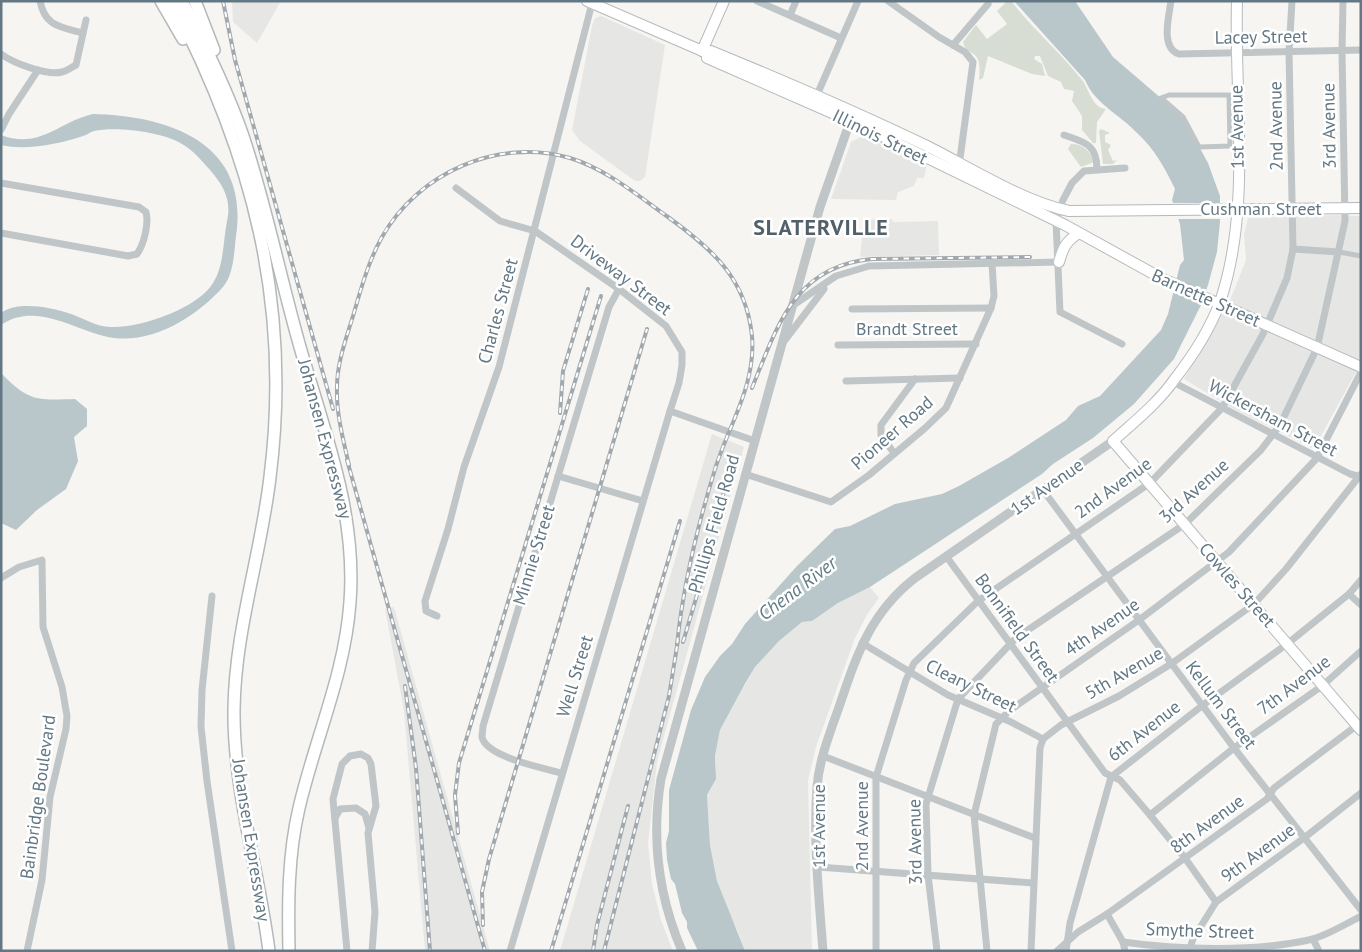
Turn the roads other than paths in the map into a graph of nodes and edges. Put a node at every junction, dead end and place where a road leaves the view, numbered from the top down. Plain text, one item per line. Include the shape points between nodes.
1 (40, 1) edge
2 (162, 1) edge
3 (172, 1) edge
4 (182, 1) edge
5 (195, 1) edge
6 (724, 1) edge
7 (757, 1) edge
8 (796, 1) edge
9 (858, 1) edge
10 (888, 1) edge
11 (1171, 1) edge
12 (1237, 1) edge
13 (1292, 1) edge
14 (1343, 1) edge
15 (589, 2) edge
16 (988, 4) dead end
17 (790, 15) junction
18 (86, 20) dead end
19 (84, 33) junction
20 (841, 38) junction
21 (953, 45) junction
22 (1361, 50) edge
23 (1342, 51) junction
24 (704, 52) junction
25 (1289, 52) junction
26 (1235, 53) junction
27 (1, 54) edge
28 (38, 70) junction
29 (215, 89) junction
30 (817, 95) junction
31 (854, 117) junction
32 (1, 130) edge
33 (1064, 135) dead end
34 (243, 137) junction
35 (1199, 147) joint
36 (960, 162) junction
37 (1125, 168) dead end
38 (1097, 169) junction
39 (958, 174) junction
40 (1, 183) edge
41 (456, 188) dead end
42 (1361, 208) edge
43 (1233, 209) junction
44 (1293, 209) junction
45 (1346, 209) junction
46 (1060, 210) junction
47 (1056, 221) junction
48 (534, 231) junction
49 (1, 232) edge
50 (1079, 233) junction
51 (1293, 249) junction
52 (1339, 252) junction
53 (1361, 256) edge
54 (1059, 262) junction
55 (992, 263) junction
56 (836, 276) junction
57 (619, 290) junction
58 (1219, 304) junction
59 (792, 306) junction
60 (991, 308) junction
61 (852, 309) dead end
62 (1266, 325) junction
63 (838, 344) dead end
64 (976, 344) junction
65 (1122, 344) dead end
66 (781, 348) junction
67 (1317, 348) junction
68 (1361, 367) edge
69 (1361, 372) edge
70 (960, 378) junction
71 (915, 379) junction
72 (846, 381) dead end
73 (1173, 382) junction
74 (1222, 408) junction
75 (670, 410) junction
76 (1274, 436) junction
77 (755, 441) junction
78 (1113, 441) junction
79 (894, 454) junction
80 (1316, 458) junction
81 (745, 474) junction
82 (558, 476) junction
83 (1360, 476) edge
84 (1150, 483) junction
85 (1043, 490) junction
86 (643, 501) junction
87 (1185, 524) junction
88 (1076, 534) junction
89 (946, 556) junction
90 (1217, 562) junction
91 (1, 578) edge
92 (1108, 578) junction
93 (1361, 580) edge
94 (1349, 594) junction
95 (212, 596) dead end
96 (978, 602) junction
97 (1254, 604) junction
98 (1361, 605) edge
99 (437, 616) dead end
100 (1139, 620) junction
101 (862, 643) junction
102 (1010, 644) junction
103 (1287, 644) junction
104 (1361, 651) edge
105 (1171, 664) junction
106 (909, 672) junction
107 (1322, 686) junction
108 (1041, 687) junction
109 (958, 699) junction
110 (1203, 705) junction
111 (1001, 718) junction
112 (1068, 722) junction
113 (1359, 726) edge
114 (1043, 739) junction
115 (1234, 748) junction
116 (823, 756) junction
117 (561, 773) junction
118 (1111, 776) junction
119 (876, 777) junction
120 (1270, 793) junction
121 (1361, 794) edge
122 (927, 797) junction
123 (974, 815) junction
124 (1150, 815) junction
125 (335, 821) junction
126 (368, 828) junction
127 (1035, 838) junction
128 (1304, 838) junction
129 (1185, 858) junction
130 (818, 867) junction
131 (876, 872) junction
132 (928, 875) junction
133 (980, 879) junction
134 (1033, 883) junction
135 (1216, 902) junction
136 (1361, 910) edge
137 (1107, 914) junction
138 (1361, 916) edge
139 (1313, 939) junction
140 (1123, 942) junction
141 (1066, 947) edge
142 (1188, 950) edge
143 (27, 951) edge
144 (232, 951) edge
145 (269, 951) edge
146 (289, 951) edge
147 (347, 951) edge
148 (372, 951) edge
149 (510, 951) edge
150 (682, 951) edge
151 (823, 951) edge
152 (876, 951) edge
153 (937, 951) edge
154 (987, 951) edge
155 (1030, 951) edge
156 (1057, 951) edge
157 (1125, 951) edge
158 (1319, 951) edge

1 - 19 street via 42,14 54,25
2 - 29 highway
3 - 29 highway, Johansen Expressway
4 - 34 highway, Johansen Expressway via 225,88
5 - 34 highway via 224,75
6 - 24 main road
7 - 17 street
8 - 17 street
9 - 20 street
10 - 21 street
11 - 26 street, Lacey Street via 1168,43 1174,52
12 - 26 main road, 1st Avenue
13 - 25 street, 2nd Avenue
14 - 23 street, 3rd Avenue
15 - 24 main road, Illinois Street
15 - 48 street, Charles Street
16 - 21 street
17 - 20 street
18 - 19 street
19 - 28 street via 76,65 60,73
20 - 30 street
21 - 36 street via 970,57 974,70
22 - 23 street, Lacey Street
23 - 25 street, Lacey Street
23 - 45 street, 3rd Avenue
24 - 30 main road, Illinois Street via 711,51
24 - 31 main road, Illinois Street via 707,58
25 - 26 street, Lacey Street
25 - 44 street, 2nd Avenue
26 - 43 main road, 1st Avenue
27 - 28 street
28 - 32 street
29 - 145 highway, Johansen Expressway via 256,211 275,342 275,413 270,477 239,650 234,709 238,768
30 - 31 main road, Illinois Street
31 - 36 main road, Illinois Street
31 - 39 main road, Illinois Street
31 - 59 street, Phillips Field Road via 820,207
33 - 38 street via 1090,146 1095,153
34 - 146 highway, Johansen Expressway via 337,472 350,537 351,584 345,646 304,786 294,834 289,885
35 - 35 street via 1183,117 1161,98 1169,95 1229,95 1230,146
36 - 39 street
36 - 46 main road, Illinois Street
37 - 38 street
38 - 46 street via 1079,175
39 - 47 main road, Illinois Street
40 - 49 street via 139,207 148,218 136,254 128,256
41 - 48 street, Driveway Street via 500,221
42 - 45 main road, Cushman Street
43 - 44 main road, Cushman Street
43 - 46 main road, Cushman Street
43 - 58 main road, 1st Avenue via 1232,257
44 - 45 main road, Cushman Street
44 - 51 street, 2nd Avenue
45 - 52 street, 3rd Avenue
46 - 47 street
47 - 50 main road, Barnette Street
47 - 54 street
48 - 57 street, Driveway Street
48 - 99 street, Charles Street via 499,367 464,467 425,602 426,611
50 - 54 main road via 1064,246
50 - 58 main road, Barnette Street via 1161,278
51 - 52 street
51 - 62 street, 2nd Avenue via 1287,278
52 - 53 street
52 - 67 street, 3rd Avenue
54 - 55 street
54 - 65 street via 1060,312
55 - 56 street via 869,266
55 - 60 street, Pioneer Road via 994,296
56 - 59 street
56 - 66 street via 818,295
57 - 75 street, Driveway Street via 666,326 682,352 679,383
57 - 82 street, Minnie Street via 609,307
58 - 62 main road, Barnette Street
58 - 73 main road, 1st Avenue via 1196,348
59 - 66 street, Phillips Field Road
60 - 61 street
60 - 64 street, Pioneer Road
62 - 67 main road, Barnette Street
62 - 74 street, 2nd Avenue
63 - 64 street, Brandt Street
64 - 70 street, Pioneer Road
66 - 77 street, Phillips Field Road
67 - 68 main road, Barnette Street
67 - 76 street, 3rd Avenue
69 - 80 street, 4th Avenue
70 - 71 street
70 - 79 street, Pioneer Road via 946,408
71 - 72 street
71 - 79 street via 881,425 881,435
73 - 74 street, Wickersham Street
73 - 78 main road, 1st Avenue
74 - 76 street, Wickersham Street
74 - 84 street, 2nd Avenue
75 - 77 street
75 - 86 street, Well Street
76 - 80 street, Wickersham Street
76 - 87 street, 3rd Avenue
77 - 81 street, Phillips Field Road
78 - 84 main road, Cowles Street
78 - 85 street, 1st Avenue
79 - 81 street, Pioneer Road via 831,502
80 - 83 street, Wickersham Street
80 - 90 street, 4th Avenue
81 - 150 street, Phillips Field Road via 659,792 656,828 658,872
82 - 86 street
82 - 117 street, Minnie Street via 486,712 482,738 497,753
83 - 97 street, 5th Avenue
84 - 87 main road, Cowles Street
84 - 88 street, 2nd Avenue
85 - 88 street, Kellum Street
85 - 89 street, 1st Avenue
86 - 117 street, Well Street
87 - 90 main road, Cowles Street
87 - 92 street, 3rd Avenue
88 - 92 street, Kellum Street
88 - 96 street, 2nd Avenue
89 - 96 street, Bonnifield Street
89 - 101 street, 1st Avenue via 896,594
90 - 97 main road, Cowles Street
90 - 100 street, 4th Avenue
91 - 143 street, Bainbridge Boulevard via 19,567 42,560 43,627 62,687 67,716 50,797 42,880
92 - 100 street, Kellum Street
92 - 102 street, 3rd Avenue
93 - 94 street, 6th Avenue
94 - 98 street
94 - 103 street, 6th Avenue
95 - 144 street via 201,727
96 - 102 street, Bonnifield Street
96 - 106 street, 2nd Avenue via 921,656
97 - 103 main road, Cowles Street
97 - 105 street, 5th Avenue
100 - 105 street, Kellum Street
100 - 108 street, 4th Avenue
101 - 106 street, Cleary Street
101 - 116 street, 1st Avenue
102 - 108 street, Bonnifield Street
102 - 109 street, 3rd Avenue
103 - 107 main road, Cowles Street
103 - 110 street, 6th Avenue
104 - 107 street, 7th Avenue
105 - 110 street, Kellum Street
105 - 112 street, 5th Avenue
106 - 109 street, Cleary Street
106 - 119 street, 2nd Avenue
107 - 113 main road, Cowles Street
107 - 115 street, 7th Avenue
108 - 111 street, 4th Avenue
108 - 112 street, Bonnifield Street
109 - 111 street, Cleary Street
109 - 122 street, 3rd Avenue
110 - 115 street, Kellum Street
110 - 118 street, 6th Avenue
111 - 114 street, Cleary Street
111 - 123 street via 993,737
112 - 114 street, 5th Avenue
112 - 118 street, Bonnifield Street via 1105,773
113 - 120 street, 8th Avenue
114 - 127 street
115 - 120 street, Kellum Street
115 - 124 street, 7th Avenue
116 - 119 street
116 - 130 street, 1st Avenue via 816,803
117 - 149 street, Well Street
118 - 124 street, Bonnifield Street via 1120,780
118 - 141 street, 6th Avenue
119 - 122 street
119 - 131 street, 2nd Avenue
120 - 128 street, Kellum Street
120 - 129 street, 8th Avenue via 1267,799
121 - 128 street, 9th Avenue
122 - 123 street
122 - 132 street, 3rd Avenue
123 - 127 street
123 - 133 street
124 - 129 street, Bonnifield Street
125 - 126 street via 340,809 356,808 365,814
125 - 126 street via 333,799 342,764 350,756 361,754 368,758 372,769 376,806
125 - 147 street
126 - 148 street via 375,912
127 - 134 street
128 - 135 street, 9th Avenue
128 - 136 street, Kellum Street
129 - 135 street, Bonnifield Street
129 - 137 street, 8th Avenue
130 - 131 street
130 - 151 street, 1st Avenue
131 - 132 street
131 - 152 street, 2nd Avenue
132 - 133 street
132 - 153 street, 3rd Avenue
133 - 134 street
133 - 154 street
134 - 155 street
135 - 142 street, 9th Avenue
137 - 140 street
137 - 141 street, 8th Avenue
138 - 139 street, Smythe Street
139 - 142 street, Smythe Street via 1262,948
139 - 158 street
140 - 142 street, Smythe Street
140 - 157 street
141 - 156 street, 8th Avenue

